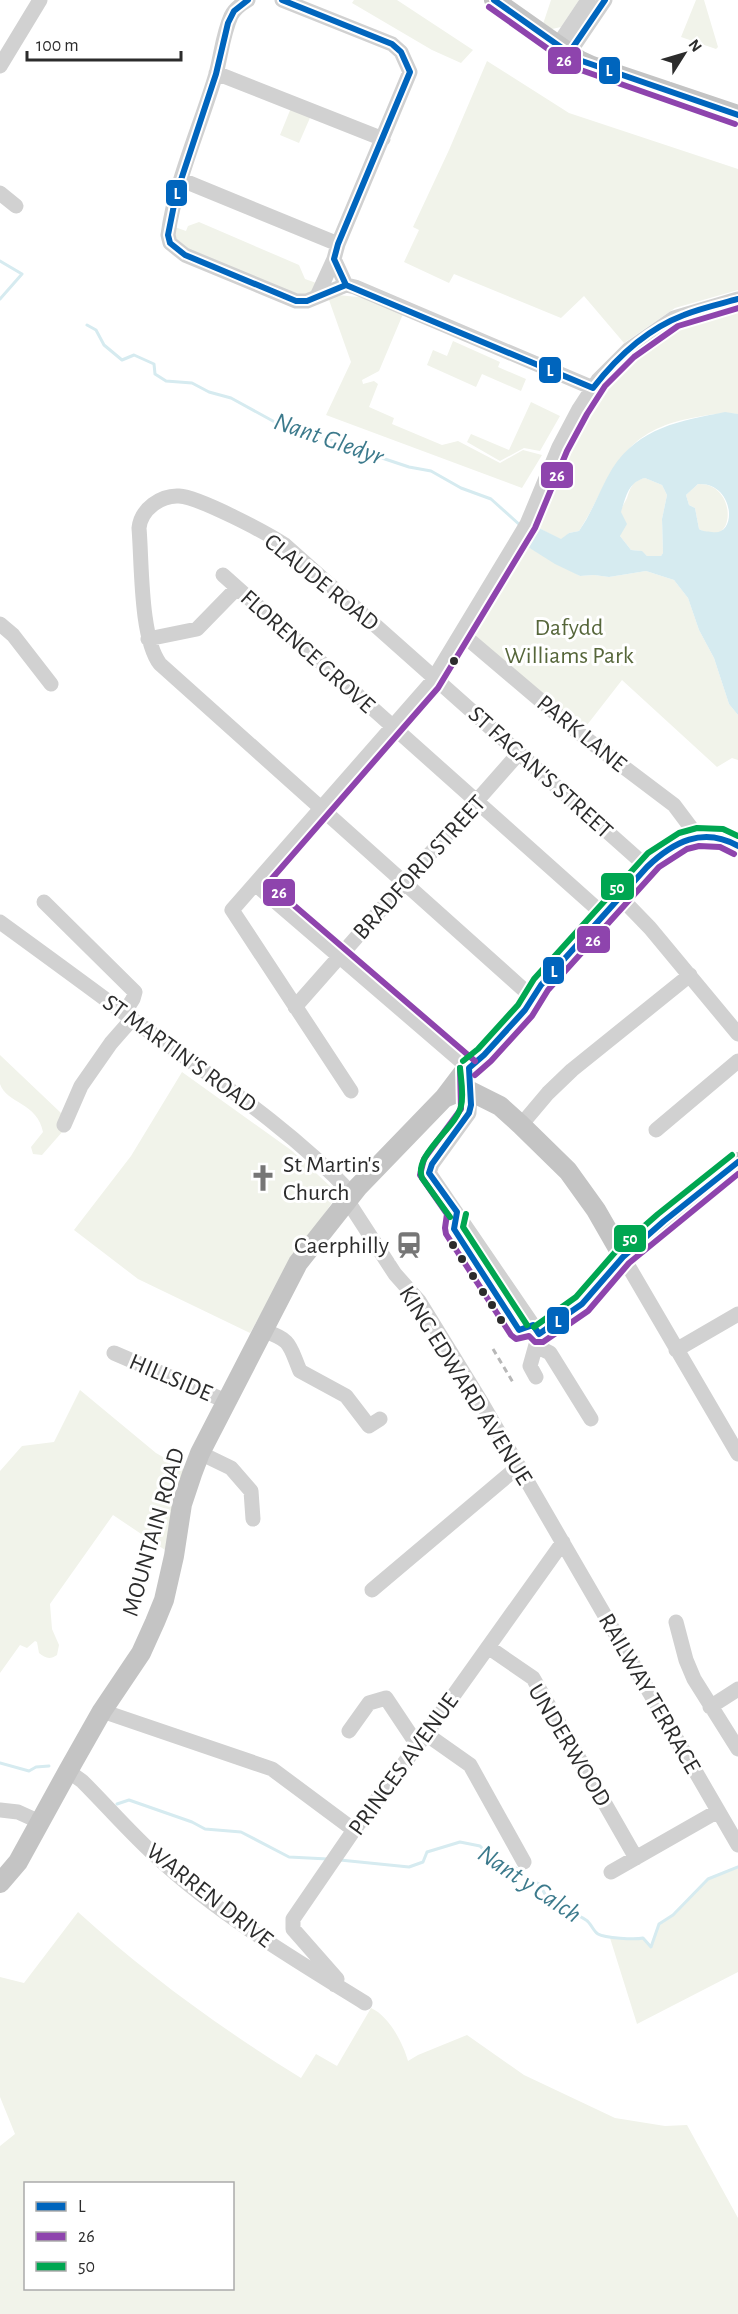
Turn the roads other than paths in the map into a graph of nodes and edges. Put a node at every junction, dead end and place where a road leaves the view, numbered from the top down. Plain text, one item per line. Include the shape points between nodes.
1 (40, 0) edge
2 (248, 0) edge
3 (282, 0) edge
4 (494, 0) edge
5 (588, 0) edge
6 (605, 0) edge
7 (564, 49) junction
8 (0, 66) edge
9 (216, 73) junction
10 (738, 115) edge
11 (383, 139) junction
12 (182, 180) junction
13 (0, 193) edge
14 (16, 206) dead end
15 (338, 243) junction
16 (334, 259) junction
17 (346, 285) junction
18 (318, 294) junction
19 (738, 299) edge
20 (592, 388) junction
21 (223, 575) dead end
22 (237, 588) junction
23 (0, 624) edge
24 (461, 633) junction
25 (148, 639) junction
26 (435, 677) junction
27 (51, 684) dead end
28 (393, 726) junction
29 (519, 753) junction
30 (477, 801) junction
31 (321, 808) junction
32 (698, 837) junction
33 (738, 846) edge
34 (646, 867) junction
35 (405, 882) junction
36 (255, 884) junction
37 (44, 902) dead end
38 (625, 903) junction
39 (604, 915) junction
40 (0, 922) edge
41 (340, 956) junction
42 (690, 975) junction
43 (533, 998) junction
44 (295, 1007) junction
45 (128, 1016) junction
46 (738, 1034) edge
47 (738, 1060) edge
48 (469, 1068) junction
49 (351, 1091) dead end
50 (470, 1092) junction
51 (444, 1098) junction
52 (64, 1125) dead end
53 (521, 1125) junction
54 (656, 1130) dead end
55 (738, 1162) edge
56 (350, 1197) junction
57 (623, 1257) junction
58 (738, 1314) edge
59 (264, 1331) junction
60 (538, 1340) junction
61 (676, 1350) junction
62 (114, 1353) dead end
63 (536, 1377) dead end
64 (228, 1402) junction
65 (380, 1419) dead end
66 (591, 1419) dead end
67 (200, 1454) junction
68 (738, 1454) edge
69 (519, 1466) junction
70 (253, 1519) dead end
71 (563, 1542) junction
72 (372, 1590) dead end
73 (676, 1622) dead end
74 (488, 1647) junction
75 (738, 1689) edge
76 (710, 1707) junction
77 (102, 1711) junction
78 (349, 1731) dead end
79 (422, 1740) junction
80 (738, 1749) edge
81 (68, 1771) junction
82 (0, 1810) edge
83 (718, 1811) junction
84 (40, 1822) junction
85 (354, 1830) junction
86 (738, 1845) edge
87 (636, 1858) junction
88 (524, 1862) dead end
89 (611, 1872) dead end
90 (0, 1883) edge
91 (335, 1985) junction
92 (365, 2003) dead end

1 - 8 street
2 - 9 street via 232,14
3 - 11 street via 392,44 401,52 410,72
4 - 7 main road
5 - 7 street
6 - 7 street
7 - 10 main road via 592,66
9 - 11 street
9 - 12 street
11 - 15 street
12 - 15 street
12 - 18 street via 168,235 176,249 296,301 307,301
13 - 14 street
15 - 16 street
16 - 17 street
16 - 18 street
17 - 18 street
17 - 20 street
19 - 20 street via 664,324 628,350
20 - 24 street via 559,447 522,532
21 - 22 street, FLORENCE GROVE
22 - 25 street via 197,628
22 - 28 street, FLORENCE GROVE
23 - 27 street
24 - 26 street
24 - 32 street, PARK LANE via 580,734 674,805
25 - 26 street, CLAUDE ROAD via 140,523 156,502 180,496 285,545
25 - 31 street, CLAUDE ROAD via 167,671
26 - 28 street
26 - 29 street, ST FAGAN'S STREET
28 - 30 street, FLORENCE GROVE
28 - 31 street
29 - 30 street, BRADFORD STREET
29 - 34 street, ST FAGAN'S STREET
30 - 35 street, BRADFORD STREET
30 - 39 street, FLORENCE GROVE
31 - 35 street, CLAUDE ROAD
31 - 36 street
32 - 33 main road via 722,838
32 - 34 main road, MOUNTAIN ROAD via 674,846
34 - 38 main road, MOUNTAIN ROAD
35 - 41 street, BRADFORD STREET
35 - 43 street, CLAUDE ROAD
36 - 41 street
36 - 44 street via 232,910
37 - 45 street via 135,992
38 - 39 main road, MOUNTAIN ROAD
38 - 42 street
39 - 43 main road, MOUNTAIN ROAD
40 - 45 street, ST MARTIN'S ROAD
41 - 44 street, BRADFORD STREET
41 - 48 street
42 - 46 street
42 - 53 street via 572,1070
43 - 48 main road, MOUNTAIN ROAD
44 - 49 street
45 - 52 street via 81,1086
45 - 56 street, ST MARTIN'S ROAD via 266,1116 325,1166
47 - 54 street
48 - 50 main road
48 - 51 main road, MOUNTAIN ROAD
50 - 51 main road
50 - 53 main road via 500,1106
50 - 60 street via 469,1113 429,1173
51 - 56 main road, MOUNTAIN ROAD
53 - 57 main road via 568,1172
55 - 57 main road
56 - 59 main road, MOUNTAIN ROAD via 298,1263
56 - 69 street, KING EDWARD AVENUE via 395,1274 419,1301
57 - 60 street via 582,1304
57 - 61 street
58 - 61 street
59 - 64 main road, MOUNTAIN ROAD
59 - 65 street via 283,1337 300,1371 346,1396 369,1426
60 - 63 street via 530,1366
60 - 66 street
61 - 68 street
62 - 64 street, HILLSIDE
64 - 67 main road, MOUNTAIN ROAD
67 - 70 street via 231,1468 251,1491
67 - 77 main road, MOUNTAIN ROAD via 182,1504 169,1579 158,1615 141,1653
69 - 71 street, KING EDWARD AVENUE
69 - 72 street
71 - 74 street, PRINCES AVENUE
71 - 83 street, RAILWAY TERRACE
73 - 76 street via 686,1660
74 - 79 street, PRINCES AVENUE
74 - 87 street, UNDERWOOD via 533,1678
75 - 76 street
76 - 80 street
77 - 81 main road, MOUNTAIN ROAD
77 - 85 street via 272,1769
78 - 79 street via 369,1703 386,1698
79 - 85 street, PRINCES AVENUE
79 - 88 street via 470,1765
81 - 84 main road, MOUNTAIN ROAD
81 - 91 street, WARREN DRIVE via 160,1860 260,1938
82 - 84 street via 18,1812
83 - 86 street, RAILWAY TERRACE
83 - 87 street
84 - 90 main road, MOUNTAIN ROAD via 18,1862
85 - 91 street, PRINCES AVENUE via 292,1922 296,1934 337,1979
87 - 89 street
91 - 92 street, WARREN DRIVE

